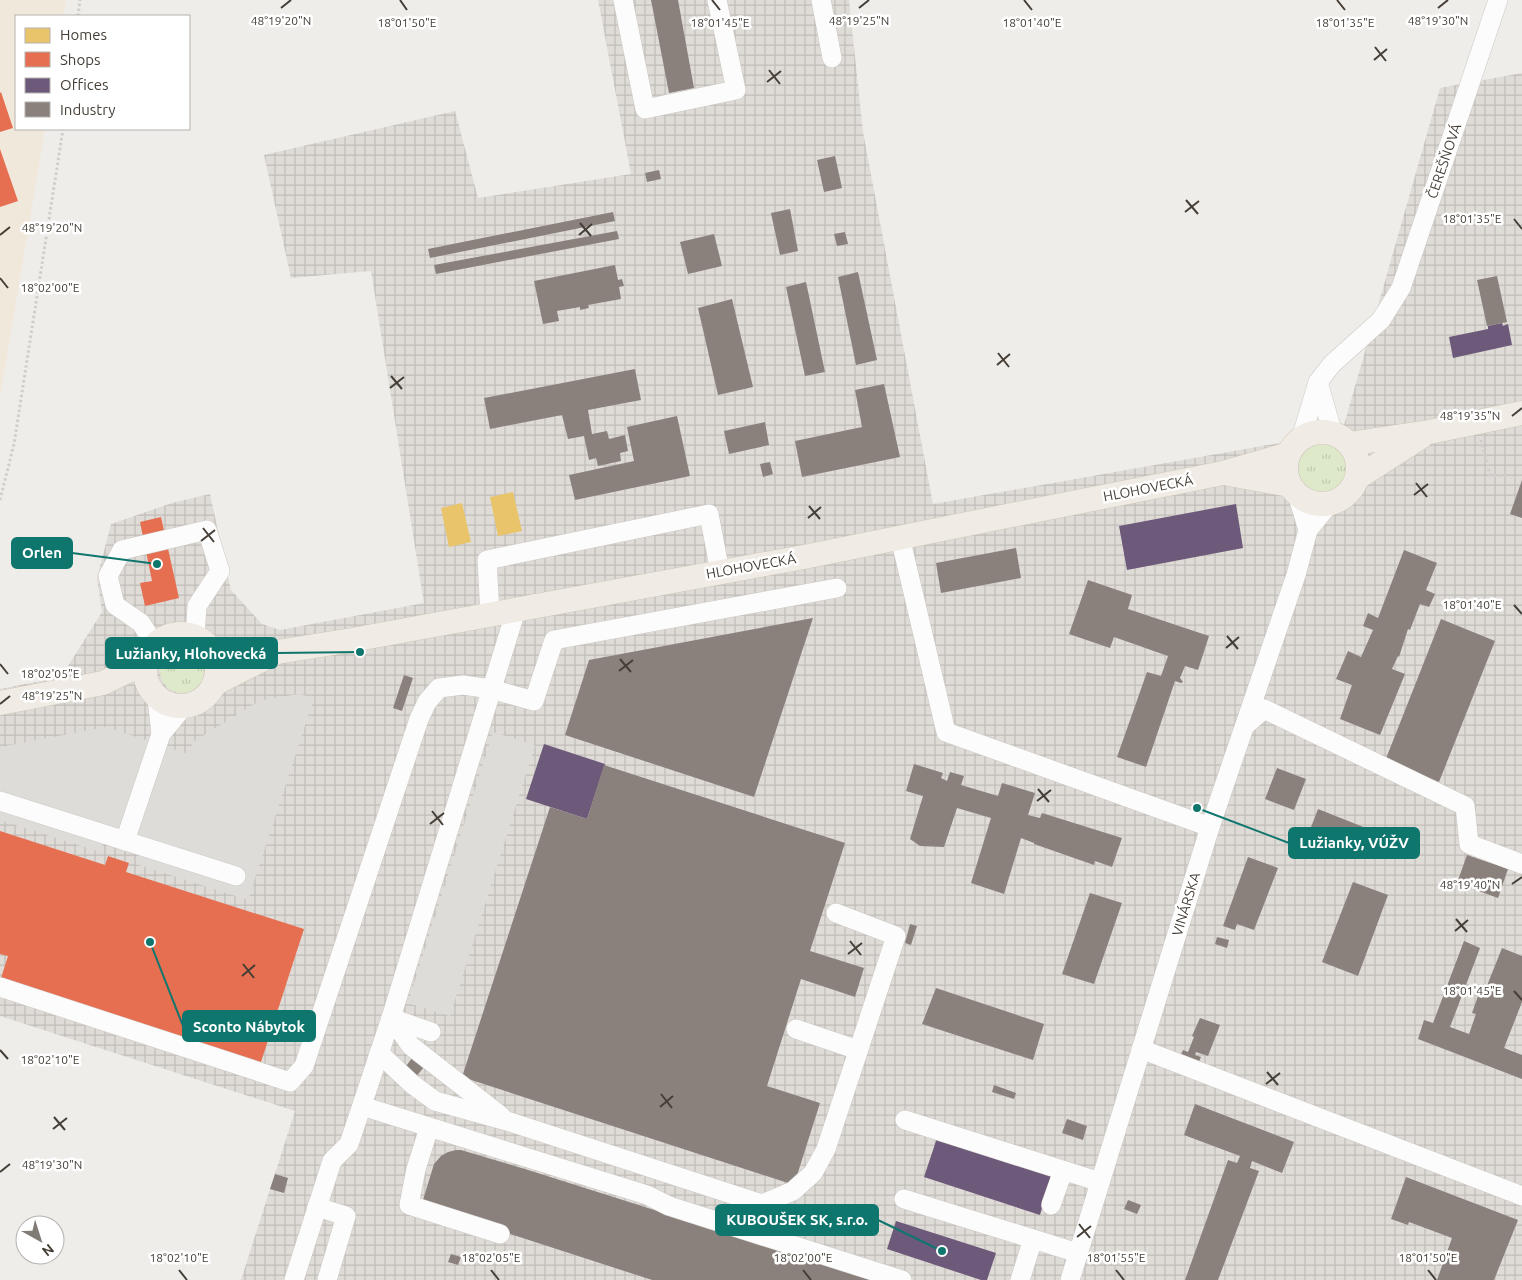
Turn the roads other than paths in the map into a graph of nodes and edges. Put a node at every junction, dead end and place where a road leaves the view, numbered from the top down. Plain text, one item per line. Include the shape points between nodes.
1 (623, 0) edge
2 (717, 0) edge
3 (821, 0) edge
4 (1498, 0) edge
5 (832, 58) dead end
6 (1318, 382) junction
7 (1522, 413) edge
8 (1429, 432) junction
9 (1341, 439) junction
10 (1295, 446) junction
11 (1223, 473) junction
12 (1357, 478) junction
13 (1294, 489) junction
14 (1330, 503) junction
15 (1308, 530) junction
16 (900, 537) junction
17 (720, 572) junction
18 (837, 588) dead end
19 (516, 610) junction
20 (490, 614) junction
21 (203, 644) junction
22 (277, 652) junction
23 (151, 654) junction
24 (103, 683) junction
25 (214, 684) junction
26 (491, 689) junction
27 (154, 694) junction
28 (0, 704) edge
29 (184, 706) junction
30 (1246, 725) junction
31 (161, 734) junction
32 (0, 801) edge
33 (1210, 827) junction
34 (125, 841) junction
35 (1522, 864) edge
36 (236, 876) dead end
37 (836, 913) dead end
38 (0, 988) edge
39 (391, 1018) junction
40 (796, 1029) dead end
41 (431, 1032) dead end
42 (1141, 1048) junction
43 (858, 1050) junction
44 (379, 1052) junction
45 (362, 1106) junction
46 (905, 1120) dead end
47 (507, 1121) junction
48 (429, 1128) junction
49 (1063, 1171) junction
50 (1100, 1182) junction
51 (1522, 1196) edge
52 (904, 1199) dead end
53 (1051, 1205) dead end
54 (317, 1207) junction
55 (500, 1234) dead end
56 (1033, 1239) junction
57 (1078, 1253) junction
58 (294, 1280) edge
59 (327, 1280) edge
60 (902, 1280) edge
61 (1020, 1280) edge
62 (1070, 1280) edge

1 - 2 street via 645,109 736,90
3 - 5 street
4 - 6 street, ČEREŠŇOVÁ via 1401,288 1381,320 1332,364
6 - 9 street
6 - 10 street, ČEREŠŇOVÁ
7 - 8 main road
8 - 9 main road
8 - 12 main road
9 - 10 main road via 1316,433
9 - 12 main road via 1356,456
10 - 11 main road, HLOHOVECKÁ
10 - 13 main road via 1286,469
11 - 13 main road, HLOHOVECKÁ
11 - 16 main road, HLOHOVECKÁ
12 - 14 main road via 1344,496
13 - 14 main road via 1313,502
13 - 15 street
14 - 15 street, VINÁRSKA
15 - 30 street, VINÁRSKA
16 - 17 main road, HLOHOVECKÁ
16 - 33 street via 946,732
17 - 19 main road, HLOHOVECKÁ
17 - 20 street via 709,514 487,560
18 - 26 street via 554,640 534,701
19 - 20 main road, HLOHOVECKÁ
19 - 26 street
20 - 22 main road, HLOHOVECKÁ
21 - 22 main road, HLOHOVECKÁ
21 - 23 main road, HLOHOVECKÁ via 178,634 162,640
21 - 23 street via 197,606 220,571 207,530 122,550 108,576 115,605 141,623
21 - 25 main road via 217,670
22 - 25 main road, HLOHOVECKÁ
23 - 24 main road, HLOHOVECKÁ
23 - 27 main road via 146,678
24 - 27 main road, HLOHOVECKÁ
24 - 28 main road, HLOHOVECKÁ
25 - 29 main road, HLOHOVECKÁ via 202,699
26 - 38 street via 463,685 439,688 427,702 304,1066 290,1082
26 - 39 street
27 - 29 main road, HLOHOVECKÁ via 170,705
27 - 31 street
29 - 31 street
30 - 33 street, VINÁRSKA
30 - 35 street via 1264,709 1465,806 1469,844
31 - 34 street
32 - 34 street
33 - 42 street, VINÁRSKA
34 - 36 street
37 - 43 street via 896,936
39 - 41 street
39 - 44 street
39 - 47 street via 411,1046
40 - 43 street
42 - 50 street, VINÁRSKA
42 - 51 street
43 - 47 street via 826,1148 813,1173 793,1191 762,1204
44 - 45 street
44 - 47 street via 435,1101
45 - 48 street
45 - 54 street via 349,1144 332,1161
46 - 49 street
48 - 55 street via 409,1205
48 - 60 street
49 - 50 street
49 - 53 street
50 - 57 street, VINÁRSKA
52 - 56 street
54 - 58 street
54 - 59 street via 346,1216
56 - 57 street
56 - 61 street
57 - 62 street, VINÁRSKA

